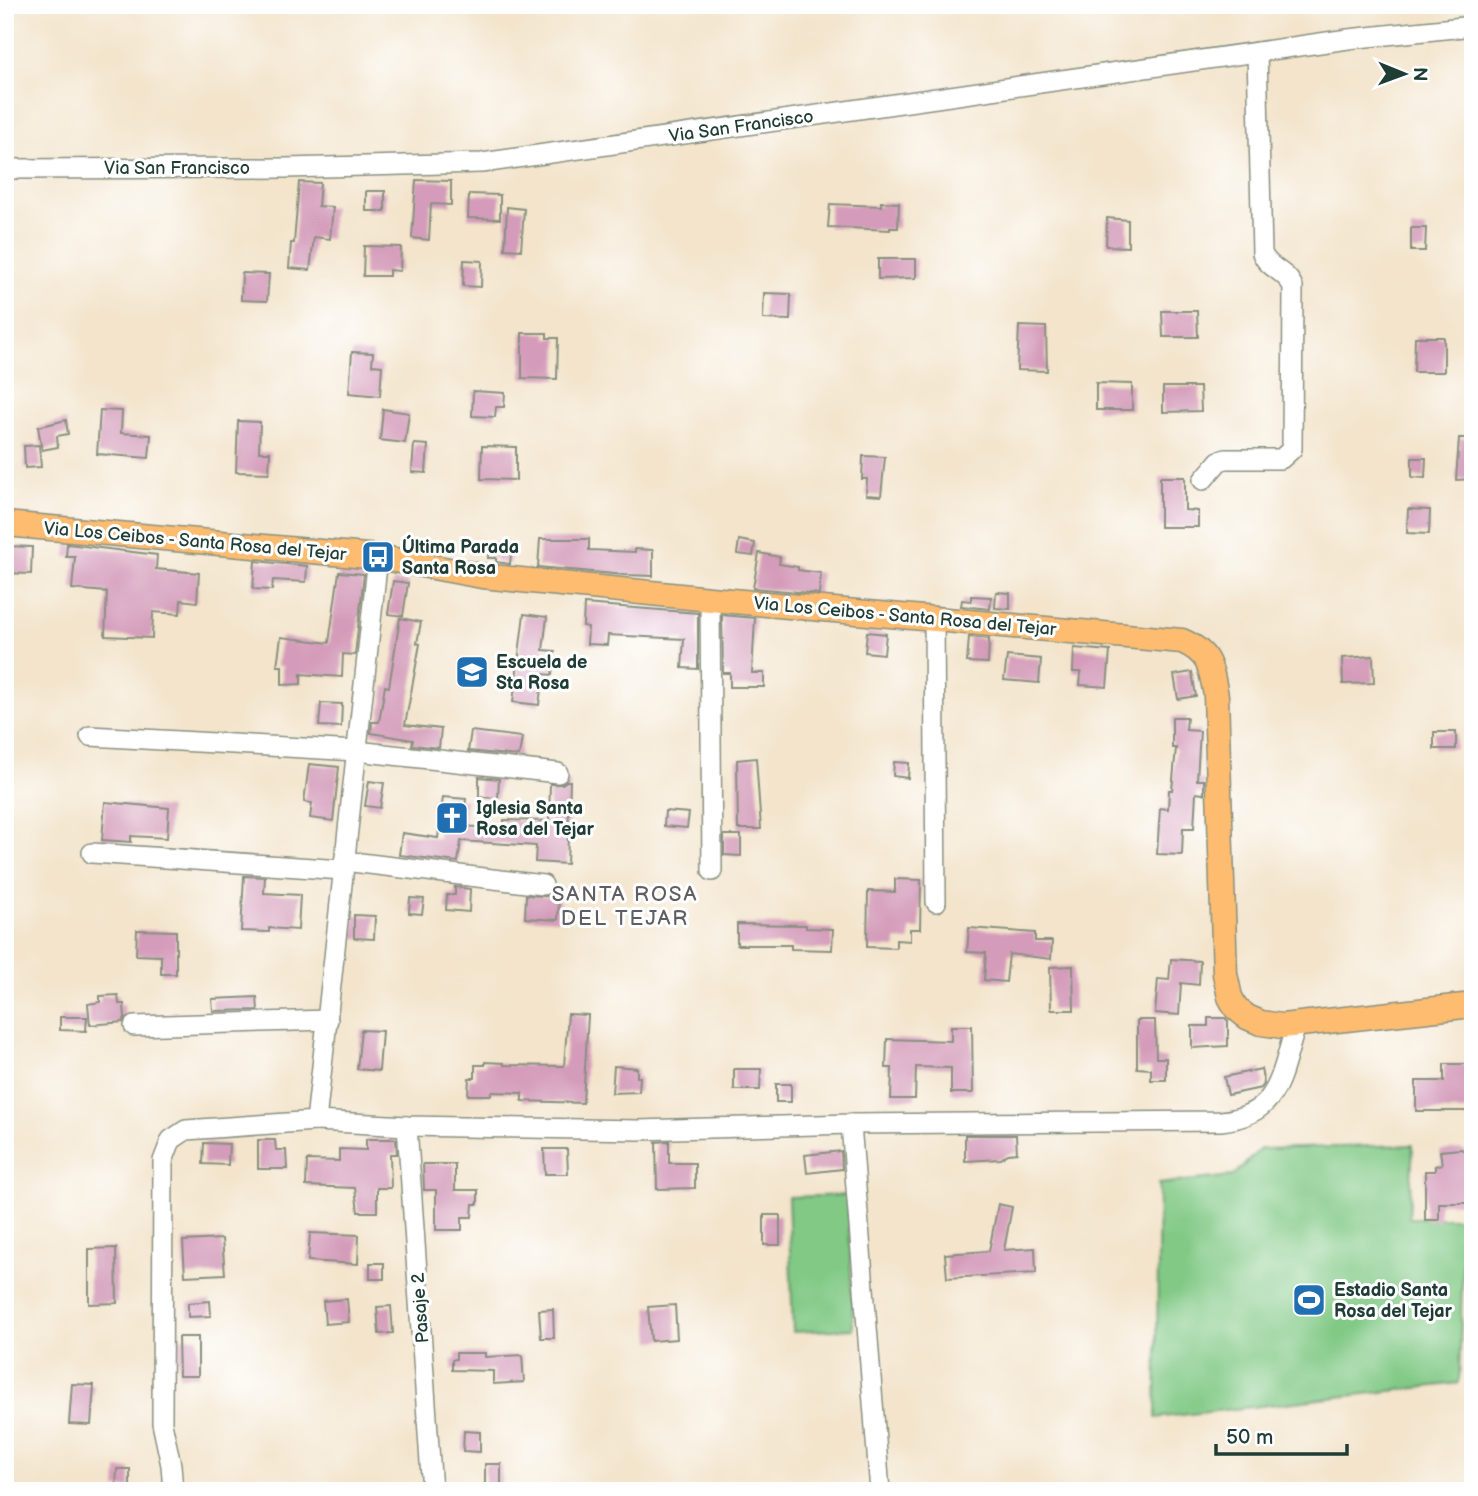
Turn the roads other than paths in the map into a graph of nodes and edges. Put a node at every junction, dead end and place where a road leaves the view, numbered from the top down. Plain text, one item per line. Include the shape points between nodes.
1 (1473, 26) edge
2 (1257, 52) junction
3 (5, 169) edge
4 (1203, 480) dead end
5 (5, 524) edge
6 (378, 557) junction
7 (710, 599) junction
8 (934, 619) junction
9 (90, 736) dead end
10 (356, 751) junction
11 (558, 773) dead end
12 (92, 853) dead end
13 (344, 866) junction
14 (712, 871) dead end
15 (543, 885) dead end
16 (936, 902) dead end
17 (1473, 1004) edge
18 (328, 1020) junction
19 (134, 1026) dead end
20 (1296, 1026) junction
21 (316, 1121) junction
22 (851, 1124) junction
23 (407, 1126) junction
24 (173, 1491) edge
25 (432, 1491) edge
26 (880, 1491) edge

1 - 2 street, Via San Francisco
2 - 3 street, Via San Francisco via 482,163
2 - 4 street via 1262,253 1293,287 1292,449 1281,458 1219,461
5 - 6 main road, Via Los Ceibos - Santa Rosa del Tejar
6 - 7 main road, Via Los Ceibos - Santa Rosa del Tejar via 482,576
6 - 10 street
7 - 8 main road, Via Los Ceibos - Santa Rosa del Tejar
7 - 14 street
8 - 16 street
8 - 20 main road, Via Los Ceibos - Santa Rosa del Tejar via 1163,638 1196,647 1206,658 1216,696 1225,974 1230,997 1247,1017
9 - 10 street
10 - 11 street
10 - 13 street
12 - 13 street
13 - 15 street
13 - 18 street
17 - 20 main road, Via Los Ceibos - Santa Rosa del Tejar
18 - 19 street
18 - 21 street
20 - 22 street via 1273,1096 1260,1110 1241,1119
21 - 23 street
21 - 24 street via 187,1130 171,1140 163,1161 162,1423
22 - 23 street via 638,1130
22 - 26 street
23 - 25 street, Pasaje 2

